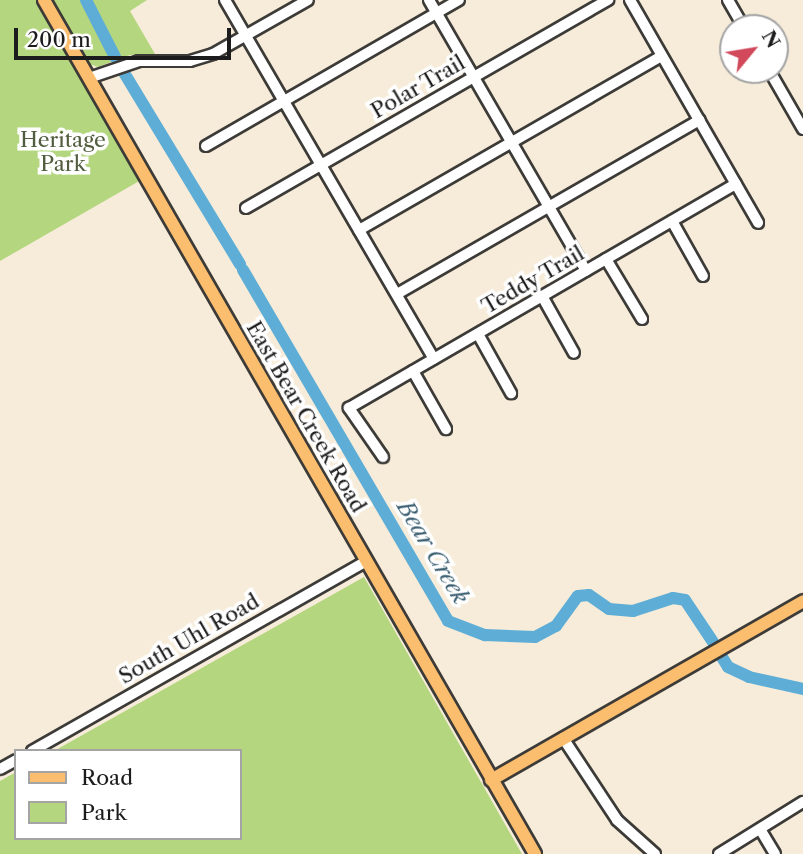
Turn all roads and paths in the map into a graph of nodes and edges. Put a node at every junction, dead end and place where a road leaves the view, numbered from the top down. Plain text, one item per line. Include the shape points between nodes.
1 (44, 0) edge
2 (225, 0) edge
3 (309, 0) edge
4 (429, 0) edge
5 (459, 0) edge
6 (608, 0) edge
7 (630, 0) edge
8 (436, 13) junction
9 (246, 36) junction
10 (662, 56) junction
11 (89, 78) junction
12 (473, 78) junction
13 (777, 84) edge
14 (284, 101) junction
15 (699, 120) junction
16 (803, 129) edge
17 (511, 142) junction
18 (206, 146) dead end
19 (322, 165) junction
20 (736, 184) junction
21 (548, 207) junction
22 (246, 208) dead end
23 (672, 221) junction
24 (758, 223) dead end
25 (359, 230) junction
26 (606, 259) junction
27 (586, 271) junction
28 (703, 276) dead end
29 (397, 294) junction
30 (542, 296) junction
31 (642, 319) dead end
32 (478, 334) junction
33 (573, 353) dead end
34 (434, 359) junction
35 (413, 371) junction
36 (511, 393) dead end
37 (446, 429) dead end
38 (383, 457) dead end
39 (367, 561) junction
40 (803, 601) edge
41 (563, 738) junction
42 (36, 749) edge
43 (491, 780) junction
44 (803, 802) edge
45 (760, 829) junction
46 (535, 854) edge
47 (654, 854) edge
48 (719, 854) edge
49 (775, 854) edge

1 - 11 main road, East Bear Creek Road
2 - 9 street
3 - 9 street
4 - 8 street
5 - 8 street
6 - 12 street, Polar Trail
7 - 10 street
8 - 12 street
8 - 14 street
9 - 11 street via 190,61 139,61
9 - 14 street
10 - 15 street
10 - 17 street
11 - 39 main road, East Bear Creek Road
12 - 17 street
12 - 19 street, Polar Trail
13 - 16 street
14 - 18 street
14 - 19 street
15 - 20 street
15 - 21 street
17 - 21 street
17 - 25 street
19 - 22 street, Polar Trail
19 - 25 street
20 - 23 street, Teddy Trail
20 - 24 street
21 - 27 street
21 - 29 street
23 - 26 street, Teddy Trail
23 - 28 street
25 - 29 street
26 - 27 street, Teddy Trail
26 - 31 street
27 - 30 street, Teddy Trail
29 - 34 street
30 - 32 street, Teddy Trail
30 - 33 street
32 - 34 street, Teddy Trail
32 - 36 street
34 - 35 street, Teddy Trail
35 - 37 street
35 - 38 street, Teddy Trail via 349,408
39 - 42 street, South Uhl Road
39 - 43 main road, East Bear Creek Road
40 - 41 main road
41 - 43 main road
41 - 47 street via 617,820
43 - 46 main road, East Bear Creek Road
44 - 45 street
45 - 48 street
45 - 49 street

